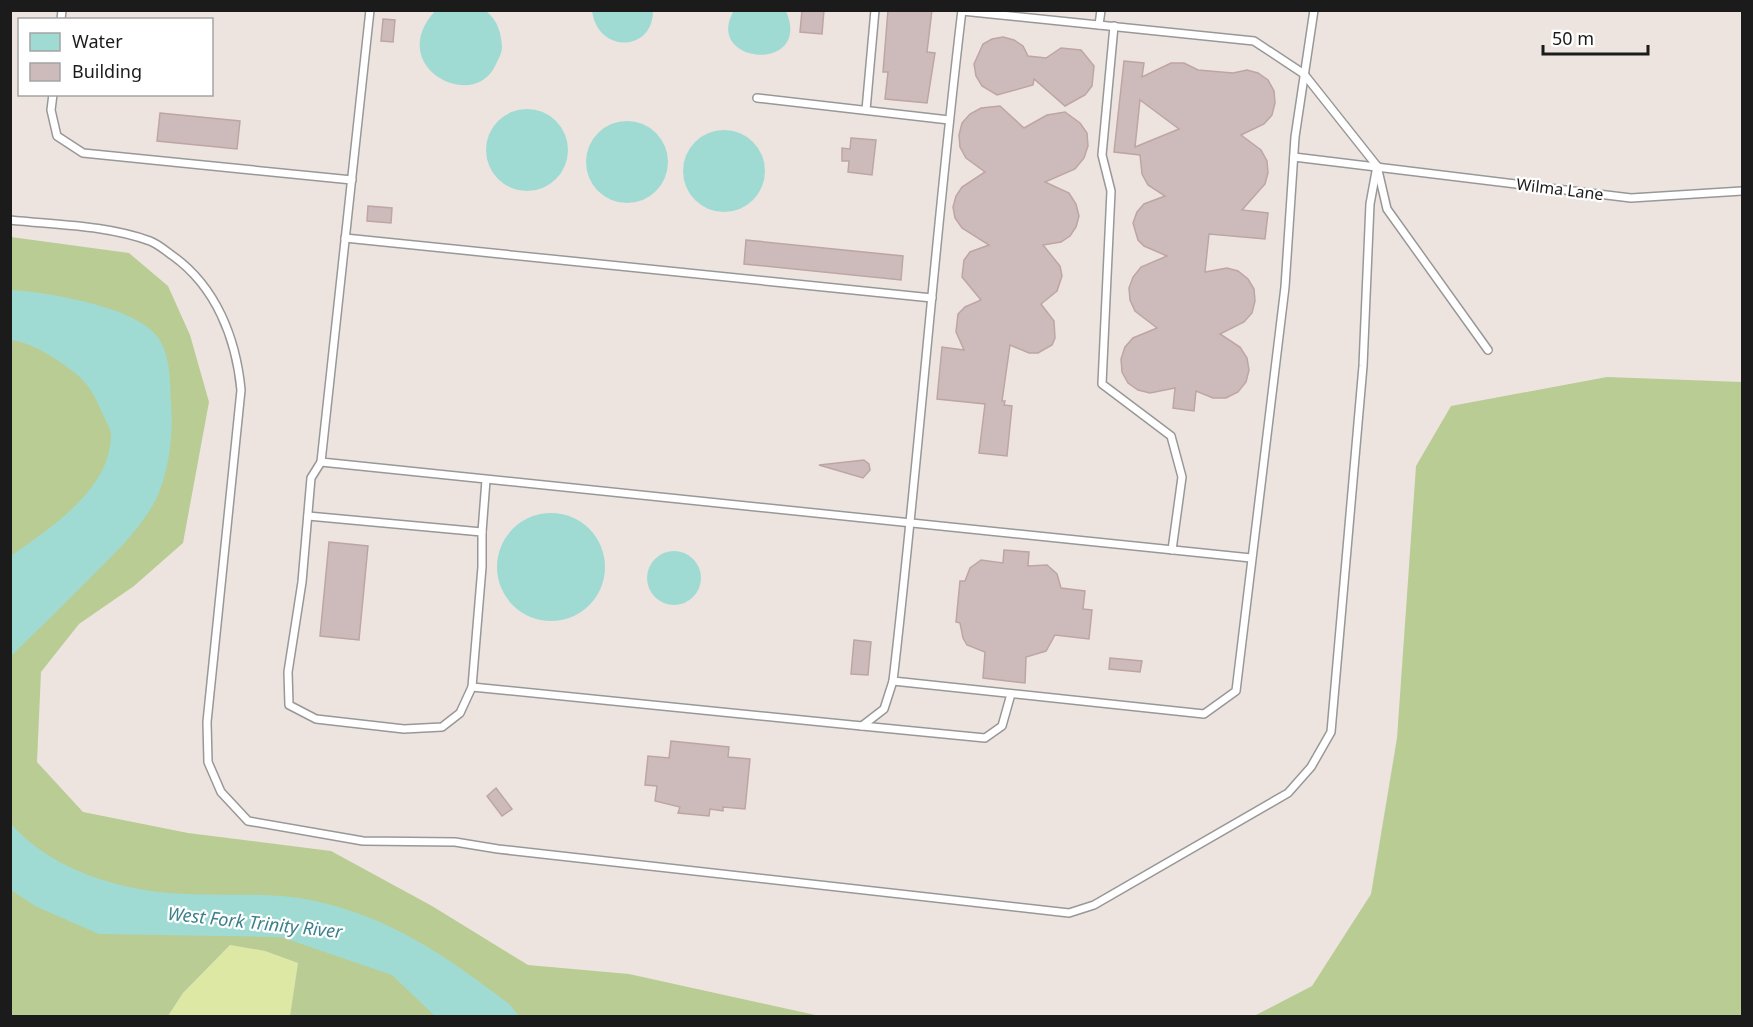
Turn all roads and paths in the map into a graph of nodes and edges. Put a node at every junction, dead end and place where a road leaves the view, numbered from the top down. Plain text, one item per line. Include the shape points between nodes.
1 (370, 10) edge
2 (875, 10) edge
3 (1101, 10) edge
4 (1314, 10) edge
5 (962, 11) edge
6 (1099, 25) junction
7 (1114, 26) junction
8 (1304, 74) junction
9 (53, 96) edge
10 (757, 98) dead end
11 (866, 111) junction
12 (949, 120) junction
13 (1294, 158) junction
14 (1377, 166) junction
15 (352, 180) junction
16 (1743, 191) edge
17 (10, 220) edge
18 (345, 238) junction
19 (932, 298) junction
20 (1488, 350) dead end
21 (321, 462) junction
22 (486, 480) junction
23 (308, 516) junction
24 (911, 524) junction
25 (482, 532) junction
26 (1172, 550) junction
27 (1251, 558) junction
28 (892, 681) junction
29 (472, 687) junction
30 (1011, 694) junction
31 (862, 726) junction

1 - 15 lane
2 - 11 lane
3 - 6 lane
4 - 8 lane
5 - 6 lane
5 - 12 lane
6 - 7 lane
7 - 8 lane via 1254,41
7 - 26 lane via 1102,155 1111,191 1102,384 1171,436 1182,477
8 - 13 lane
8 - 14 lane
9 - 15 lane via 51,110 57,136 83,153
10 - 11 lane
11 - 12 lane
12 - 19 lane
13 - 14 lane, Wilma Lane
13 - 27 lane via 1285,288
14 - 16 lane, Wilma Lane via 1631,198
14 - 17 lane via 1370,204 1363,366 1330,732 1311,767 1288,793 1094,905 1069,913 455,842 363,841 248,821 221,792 208,762 207,722 241,390 234,344 211,294 181,262 153,242 111,230
14 - 20 lane via 1387,209
15 - 18 lane
18 - 19 lane
18 - 21 lane
19 - 24 lane
21 - 22 lane
21 - 23 lane via 311,478
22 - 24 lane
22 - 25 lane
23 - 25 lane
23 - 29 lane via 288,672 289,705 315,719 404,729 442,727 460,713
24 - 26 lane
24 - 28 lane
25 - 29 lane
26 - 27 lane
27 - 30 lane via 1236,691 1204,714
28 - 30 lane
28 - 31 lane via 884,709
29 - 31 lane
30 - 31 lane via 1002,726 985,738

